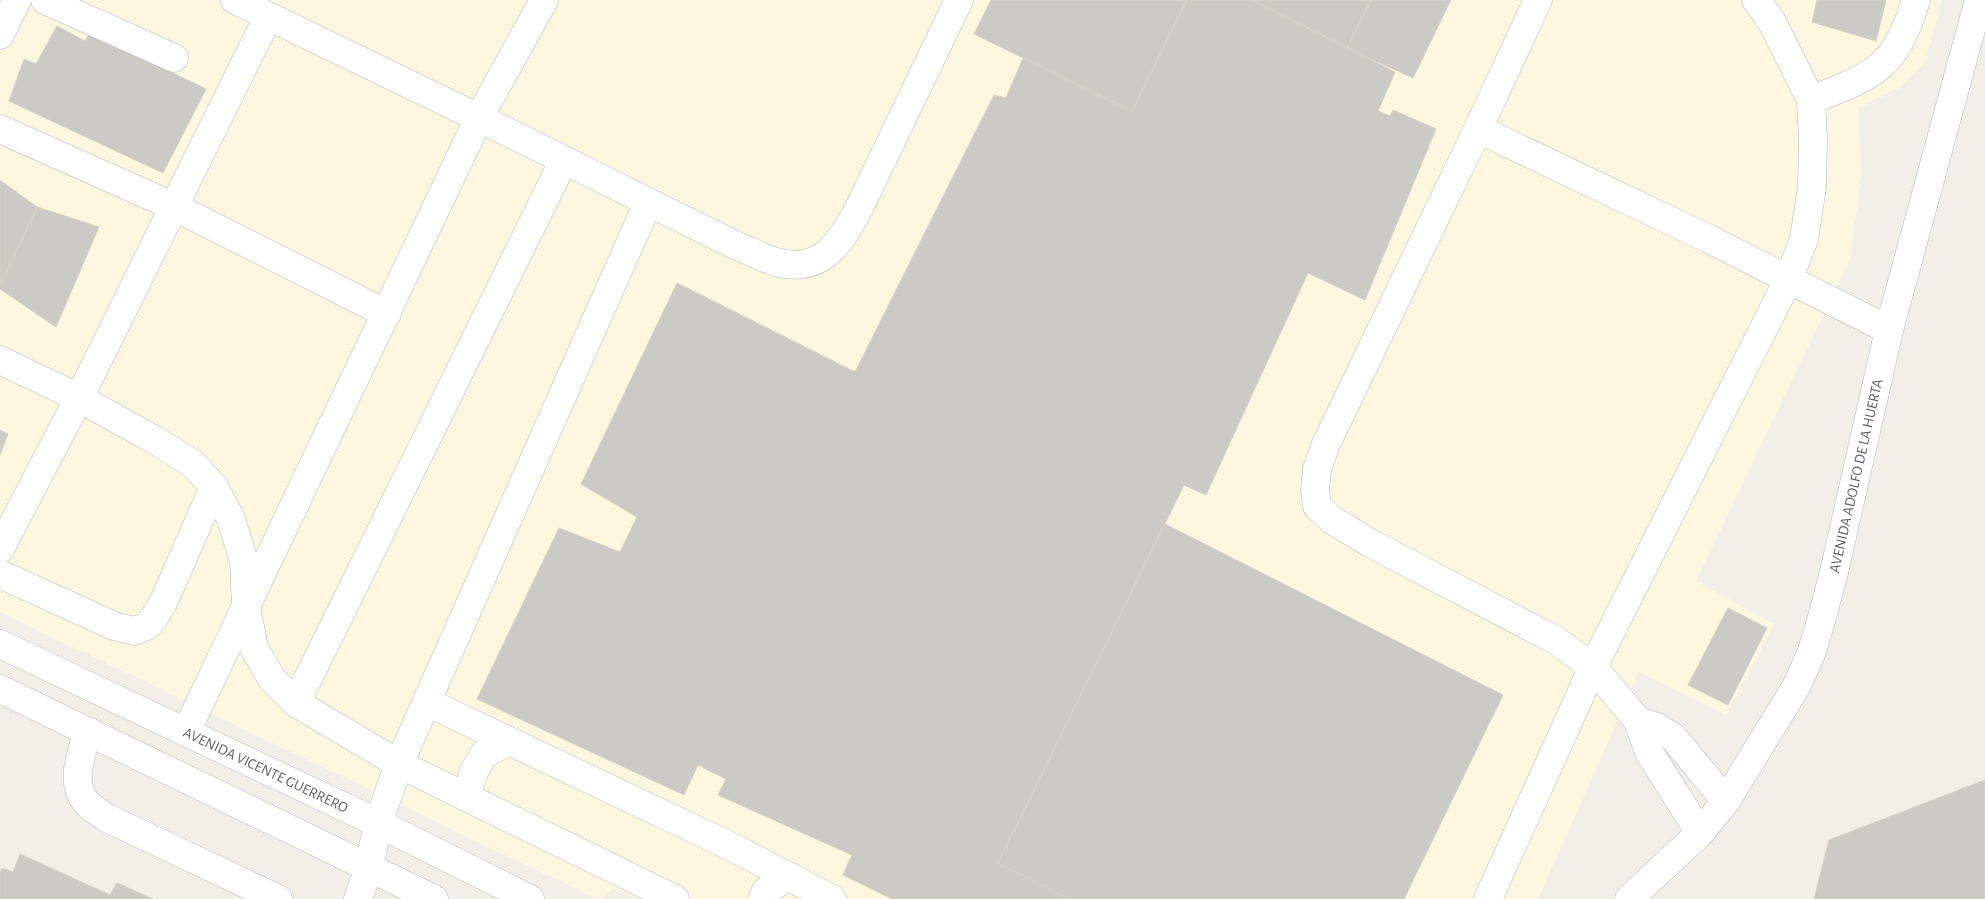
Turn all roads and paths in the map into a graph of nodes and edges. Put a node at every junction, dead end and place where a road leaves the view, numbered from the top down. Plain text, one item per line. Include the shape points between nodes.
1 (17, 0) edge
2 (44, 0) edge
3 (235, 0) edge
4 (544, 0) edge
5 (959, 0) edge
6 (1538, 0) edge
7 (1756, 0) edge
8 (1916, 0) edge
9 (1979, 0) edge
10 (268, 17) junction
11 (0, 35) edge
12 (174, 58) dead end
13 (1811, 100) junction
14 (480, 118) junction
15 (0, 128) edge
16 (1478, 129) junction
17 (564, 160) junction
18 (648, 203) junction
19 (175, 207) junction
20 (1788, 280) junction
21 (387, 314) junction
22 (1889, 330) junction
23 (0, 360) edge
24 (79, 398) junction
25 (214, 487) junction
26 (0, 549) edge
27 (0, 574) edge
28 (246, 606) junction
29 (0, 644) edge
30 (1593, 667) junction
31 (0, 689) edge
32 (427, 702) junction
33 (296, 703) junction
34 (1638, 721) junction
35 (88, 731) junction
36 (186, 732) junction
37 (509, 741) junction
38 (399, 764) junction
39 (467, 797) junction
40 (1726, 801) junction
41 (378, 824) junction
42 (1700, 833) junction
43 (369, 868) junction
44 (788, 876) junction
45 (278, 899) edge
46 (358, 899) edge
47 (434, 899) edge
48 (530, 899) edge
49 (675, 899) edge
50 (762, 899) edge
51 (832, 899) edge
52 (1488, 899) edge
53 (1629, 899) edge

1 - 11 street
2 - 12 street
3 - 10 street
4 - 14 street
5 - 18 street via 860,206 843,238 826,256 802,264 778,262
6 - 16 street
7 - 13 street via 1772,22
8 - 13 street via 1902,37 1880,68 1859,81
9 - 22 street, AVENIDA ADOLFO DE LA HUERTA
10 - 14 street
10 - 19 street
13 - 20 street via 1812,187 1804,239
14 - 17 street
14 - 21 street
15 - 19 street
16 - 20 street
16 - 30 street via 1326,444 1317,470 1315,490 1318,506 1332,520 1370,543 1555,640
17 - 18 street
17 - 33 street
18 - 32 street
19 - 21 street
19 - 24 street
20 - 22 street
20 - 30 street
21 - 28 street
22 - 40 street, AVENIDA ADOLFO DE LA HUERTA via 1822,621 1796,687
23 - 24 street
24 - 25 street via 192,463
24 - 26 street
25 - 27 street via 164,601 147,626 134,631 114,626
25 - 28 street via 231,519 244,561
28 - 33 street via 254,648 272,680
28 - 36 street
29 - 36 street, AVENIDA VICENTE GUERRERO
30 - 34 street
30 - 52 street
31 - 35 street
32 - 37 street
32 - 38 street
33 - 38 street
34 - 40 street via 1673,737
34 - 42 street via 1649,752
35 - 43 street
35 - 45 street via 77,772 77,788 87,803 105,816
36 - 41 street, AVENIDA VICENTE GUERRERO
37 - 39 street via 484,754 473,773
37 - 44 street
38 - 39 street
38 - 41 street
39 - 49 street
40 - 42 street, AVENIDA ADOLFO DE LA HUERTA
41 - 43 street
41 - 48 street, AVENIDA VICENTE GUERRERO
42 - 53 street, AVENIDA ADOLFO DE LA HUERTA
43 - 46 street
43 - 47 street
44 - 50 street via 766,891
44 - 51 street

